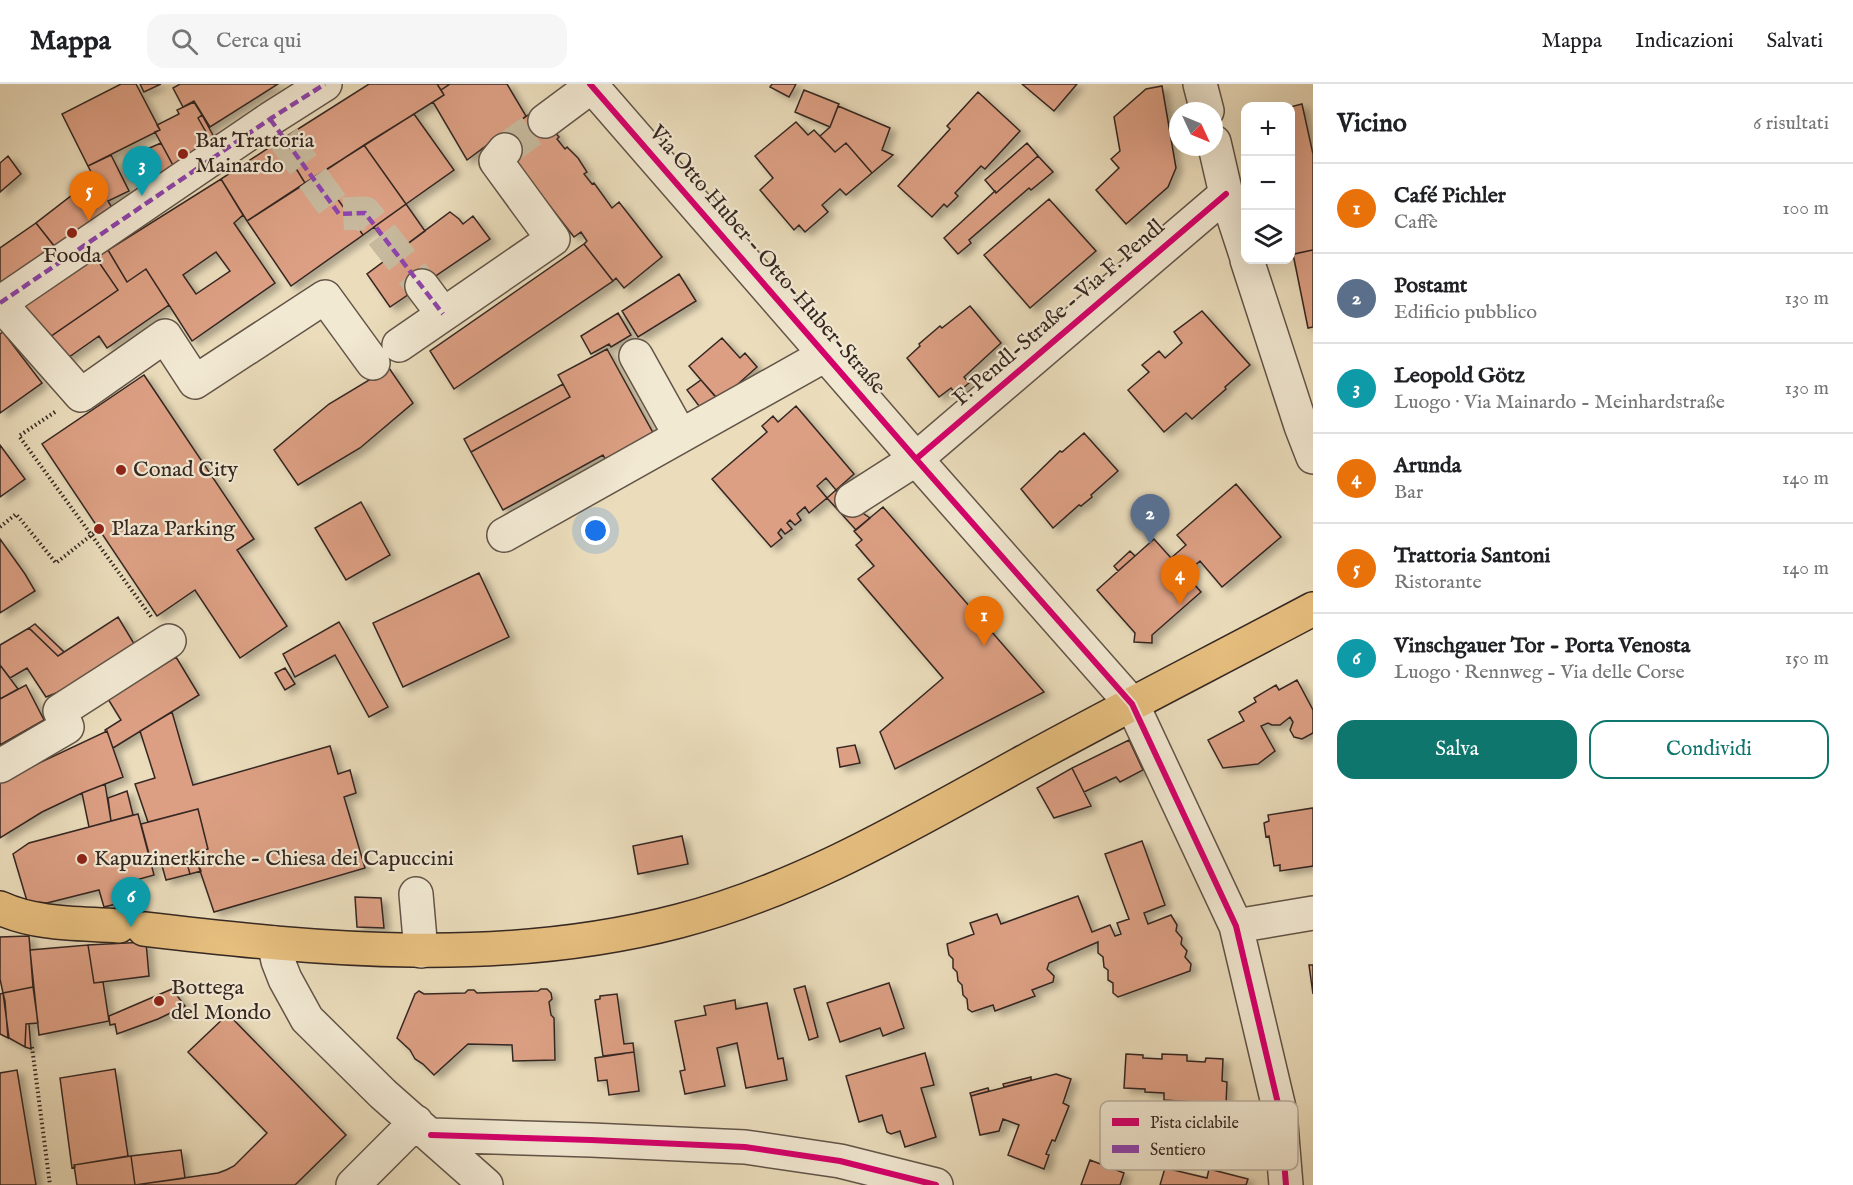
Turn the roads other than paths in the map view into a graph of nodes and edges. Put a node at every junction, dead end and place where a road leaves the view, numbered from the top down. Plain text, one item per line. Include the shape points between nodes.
1 (325, 84) edge
2 (1200, 84) edge
3 (591, 85) edge
4 (1205, 102) edge
5 (545, 121) tunnel mouth
6 (506, 150) dead end
7 (1217, 156) edge
8 (1226, 194) junction
9 (1241, 242) edge
10 (1248, 264) edge
11 (422, 286) tunnel mouth
12 (1, 303) edge
13 (443, 314) junction
14 (399, 345) dead end
15 (825, 355) junction
16 (636, 356) dead end
17 (372, 363) dead end
18 (681, 435) junction
19 (1313, 457) edge
20 (916, 459) junction
21 (852, 500) dead end
22 (504, 535) dead end
23 (1313, 609) edge
24 (169, 641) road end
25 (1132, 704) junction
26 (0, 766) edge
27 (416, 894) dead end
28 (0, 908) edge
29 (1313, 913) edge
30 (1236, 926) junction
31 (274, 943) junction
32 (421, 951) junction
33 (1277, 1101) edge
34 (423, 1129) junction
35 (1285, 1170) edge
36 (837, 1173) edge
37 (353, 1185) edge
38 (486, 1185) edge
39 (936, 1185) edge
40 (1286, 1185) edge

1 - 12 street via 277,129
2 - 4 street
3 - 5 street
3 - 15 street, Via Otto Huber - Otto-Huber-Straße
6 - 13 street via 496,161 553,238
7 - 8 street
8 - 9 street
8 - 20 street, F. Pendl-Straße - Via F. Pendl
10 - 19 street
11 - 13 street
12 - 17 street via 81,395 165,336 195,382 325,297
13 - 14 street
15 - 18 street
15 - 20 street, Via Otto Huber - Otto-Huber-Straße
16 - 18 street
18 - 22 street
20 - 21 street, F. Pendl-Straße - Via F. Pendl
20 - 25 street, Via Otto Huber - Otto-Huber-Straße
23 - 25 main road
24 - 26 street via 60,711 67,727
25 - 30 street, Via Otto Huber - Otto-Huber-Straße
25 - 32 main road via 860,850 729,906 681,921 593,939 545,946
27 - 32 street
28 - 31 main road via 35,920
29 - 30 street
30 - 33 street, Via Otto Huber - Otto-Huber-Straße
31 - 32 main road
31 - 34 street via 285,980 307,1019
34 - 36 street via 745,1147
34 - 37 street
34 - 38 street
35 - 40 street, Via Otto Huber - Otto-Huber-Straße
36 - 39 street

